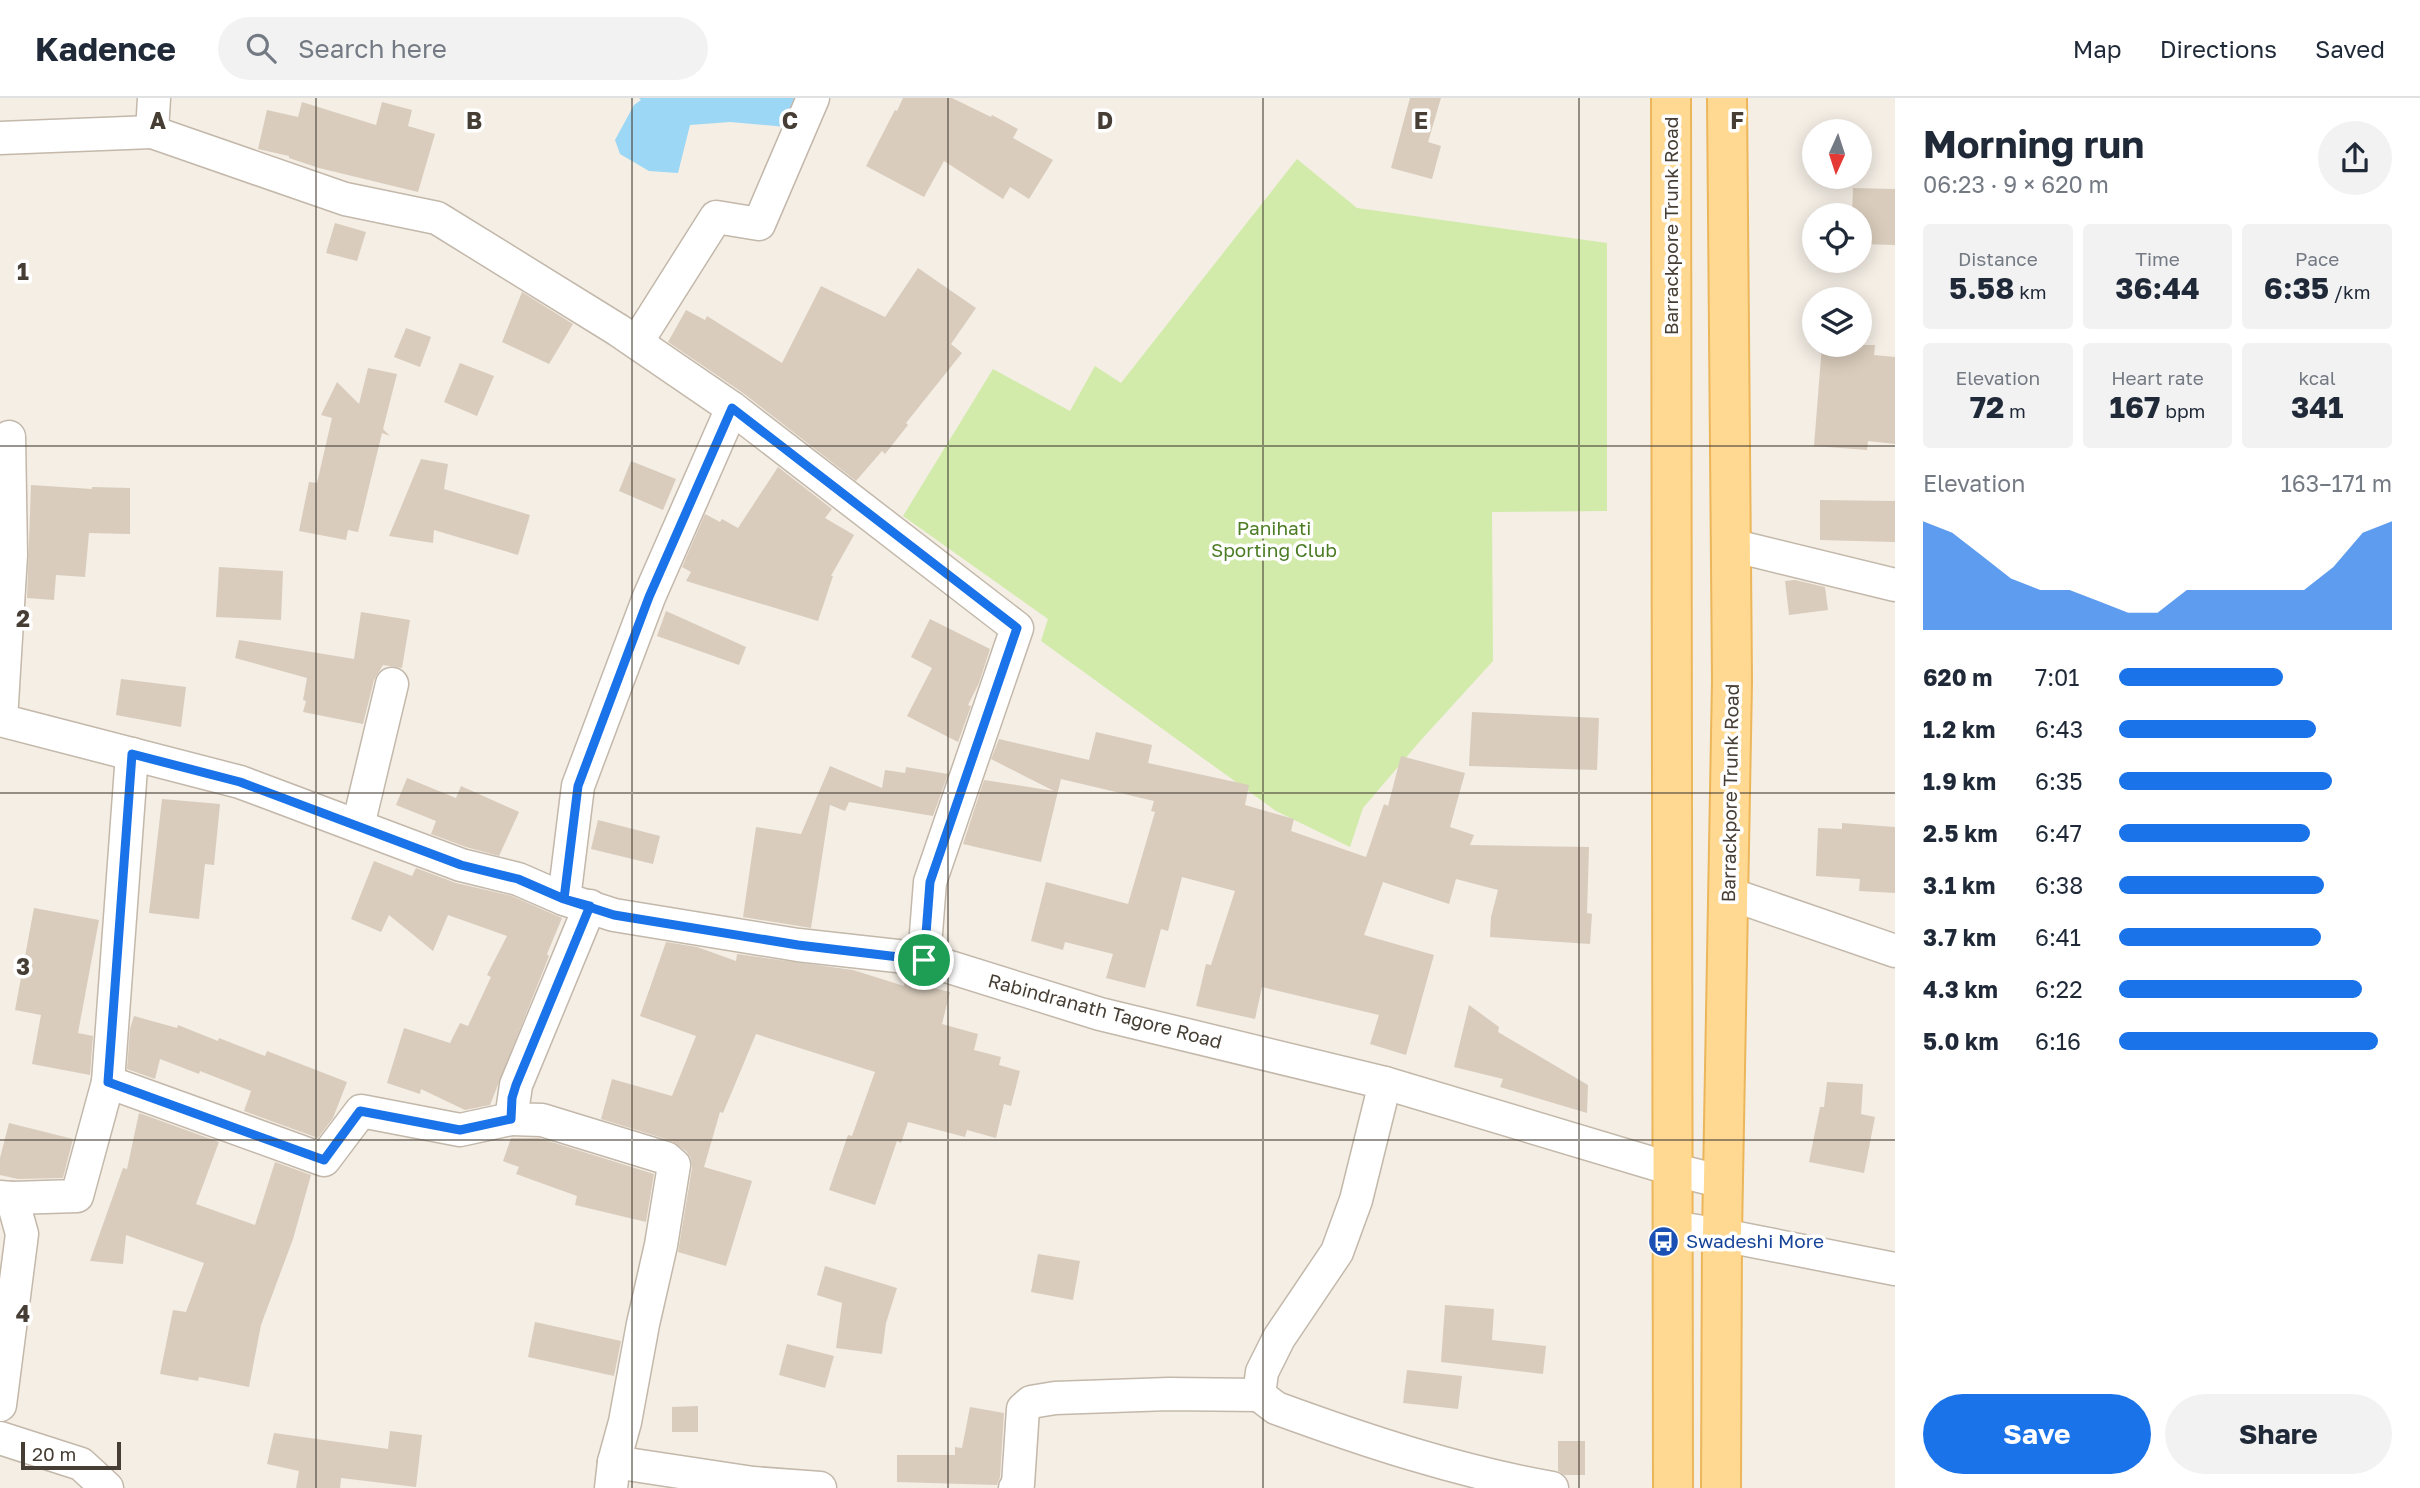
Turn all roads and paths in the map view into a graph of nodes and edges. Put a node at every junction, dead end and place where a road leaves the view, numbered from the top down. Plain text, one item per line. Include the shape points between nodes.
1 (154, 98) edge
2 (813, 98) edge
3 (1671, 98) edge
4 (1727, 98) edge
5 (152, 132) junction
6 (0, 138) edge
7 (637, 342) junction
8 (732, 408) junction
9 (9, 437) dead end
10 (1731, 545) junction
11 (1895, 585) edge
12 (392, 684) dead end
13 (0, 720) edge
14 (132, 754) junction
15 (358, 826) junction
16 (1727, 893) junction
17 (577, 902) junction
18 (1895, 951) edge
19 (924, 960) junction
20 (108, 1082) junction
21 (1385, 1083) junction
22 (511, 1119) junction
23 (1675, 1170) junction
24 (1724, 1182) junction
25 (6, 1198) edge
26 (1672, 1227) junction
27 (1722, 1234) junction
28 (1895, 1269) edge
29 (1259, 1395) junction
30 (0, 1405) edge
31 (0, 1438) edge
32 (612, 1475) edge
33 (107, 1488) edge
34 (820, 1488) edge
35 (1015, 1488) edge
36 (1552, 1488) edge
37 (1674, 1488) edge
38 (1721, 1488) edge

1 - 5 street
2 - 7 street via 759,224 716,216
3 - 23 main road, Barrackpore Trunk Road
4 - 10 main road, Barrackpore Trunk Road
5 - 6 street
5 - 7 street via 345,199 438,218
7 - 8 street
8 - 17 street via 649,597 578,786
8 - 19 street via 1017,628 930,882
9 - 13 street via 10,555
10 - 11 street
10 - 16 main road, Barrackpore Trunk Road
12 - 15 street
13 - 14 street, Rabindranath Tagore Road
14 - 15 street, Rabindranath Tagore Road via 240,782
14 - 20 street
15 - 17 street, Rabindranath Tagore Road
16 - 18 street
16 - 24 main road, Barrackpore Trunk Road
17 - 19 street, Rabindranath Tagore Road via 614,915
17 - 22 street via 512,1098
19 - 21 street, Rabindranath Tagore Road via 1100,1014
20 - 22 street via 324,1160 360,1111 460,1130
20 - 25 street via 78,1196
21 - 23 street, Rabindranath Tagore Road
21 - 29 street via 1356,1200 1337,1252 1279,1338 1262,1372
22 - 32 street via 542,1120 666,1158 674,1165
23 - 24 street, Rabindranath Tagore Road
23 - 26 main road, Barrackpore Trunk Road
24 - 27 main road, Barrackpore Trunk Road
25 - 30 street via 22,1234
26 - 27 street
26 - 37 main road, Barrackpore Trunk Road
27 - 28 street
27 - 38 main road, Barrackpore Trunk Road
29 - 35 street via 1157,1394 1031,1402 1023,1409
29 - 36 street via 1276,1408 1436,1462
31 - 33 street via 81,1464
32 - 34 street

